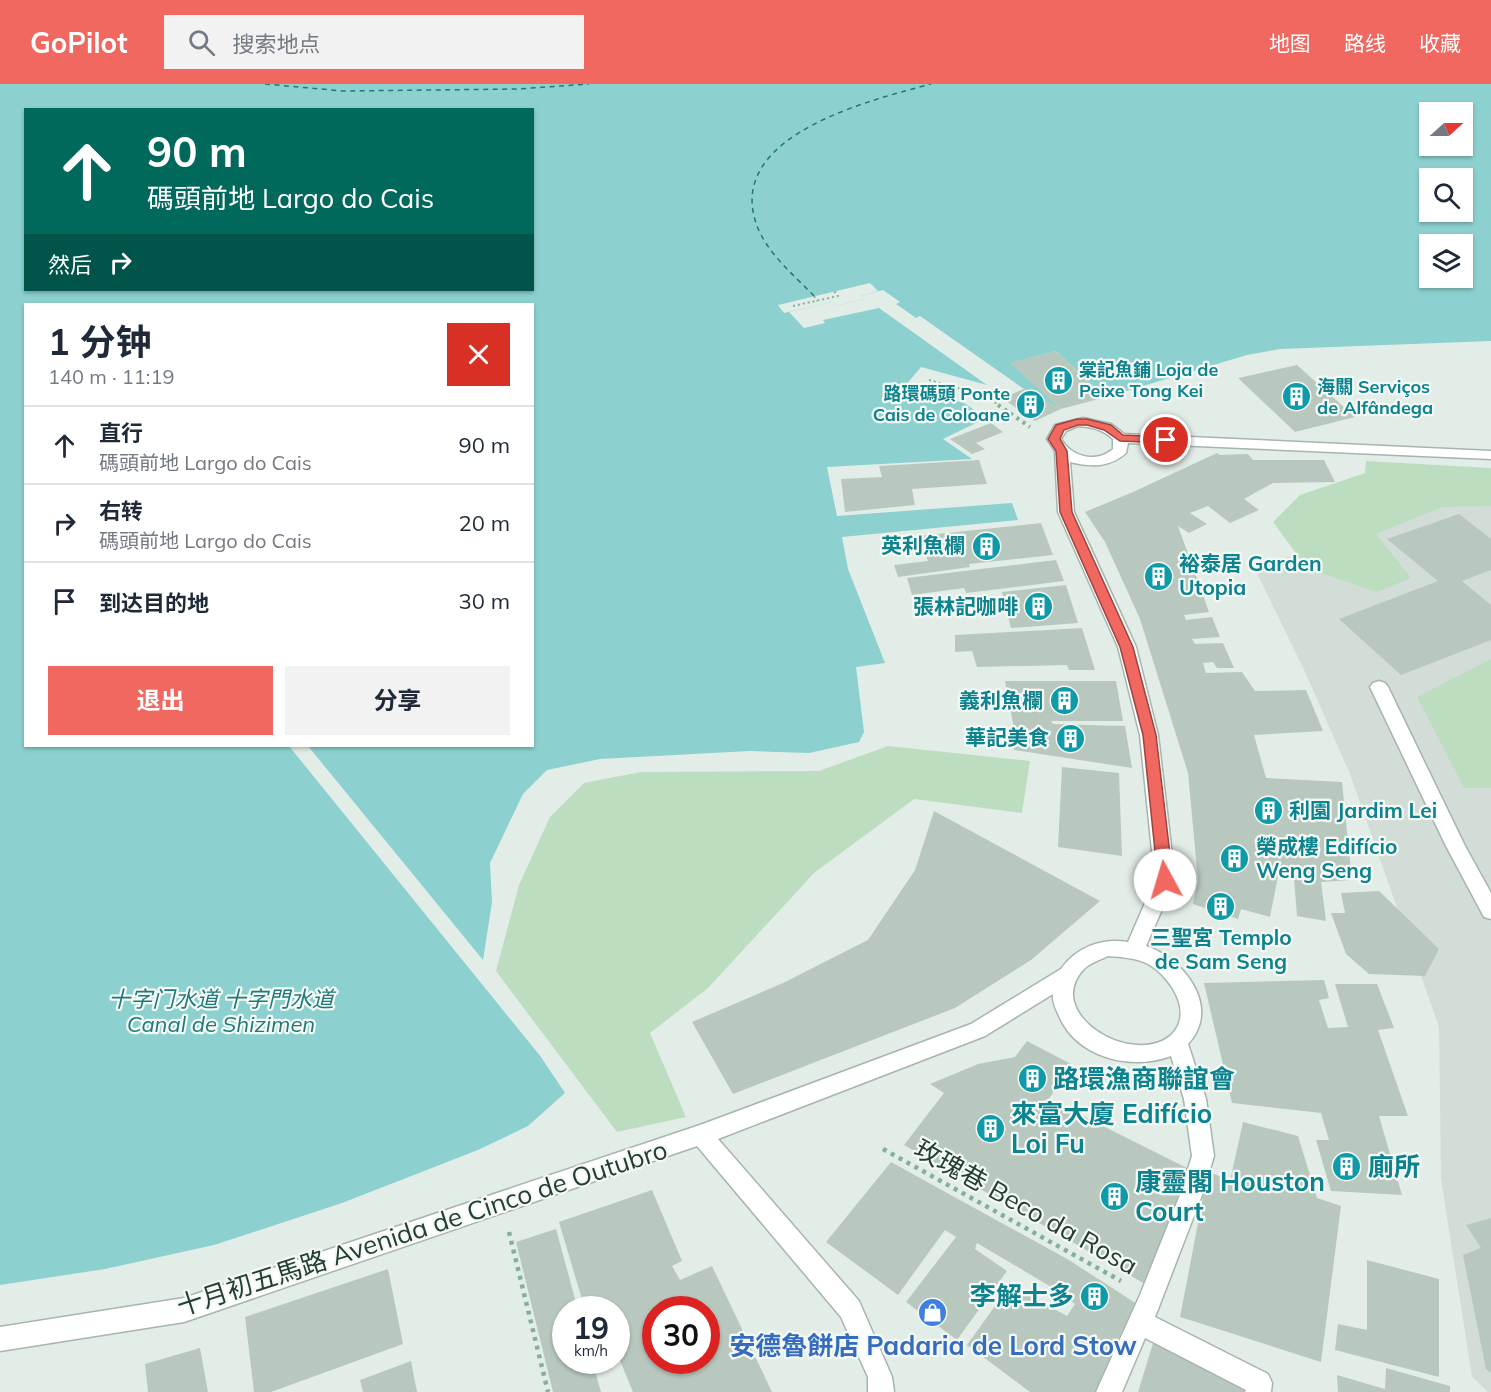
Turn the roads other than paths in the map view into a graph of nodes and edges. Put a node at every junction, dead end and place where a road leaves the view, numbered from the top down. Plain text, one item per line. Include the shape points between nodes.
1 (1120, 438) junction
2 (1059, 448) junction
3 (1491, 455) edge
4 (1379, 687) dead end
5 (1491, 911) edge
6 (1134, 951) junction
7 (1065, 976) junction
8 (1177, 1042) junction
9 (701, 1135) junction
10 (1141, 1323) junction
11 (0, 1339) edge
12 (881, 1392) edge
13 (1108, 1392) edge
14 (1258, 1392) edge

1 - 2 street via 1121,450 1100,461 1078,460
1 - 2 street via 1098,424 1077,422 1060,428 1054,439
1 - 3 street
2 - 6 street via 1066,512 1127,647 1149,735 1165,880
4 - 5 street
6 - 7 street via 1106,948 1089,954 1074,963
6 - 8 street via 1162,962 1188,992 1192,1009 1189,1025
7 - 8 street via 1061,991 1064,1008 1087,1039 1127,1055 1148,1055
7 - 9 street, 十月初五馬路 Avenida de Cinco de Outubro via 978,1030
8 - 10 street via 1195,1099 1203,1156
9 - 11 street, 十月初五馬路 Avenida de Cinco de Outubro via 184,1310
9 - 12 street via 850,1310 880,1377
10 - 13 street
10 - 14 street via 1259,1383

